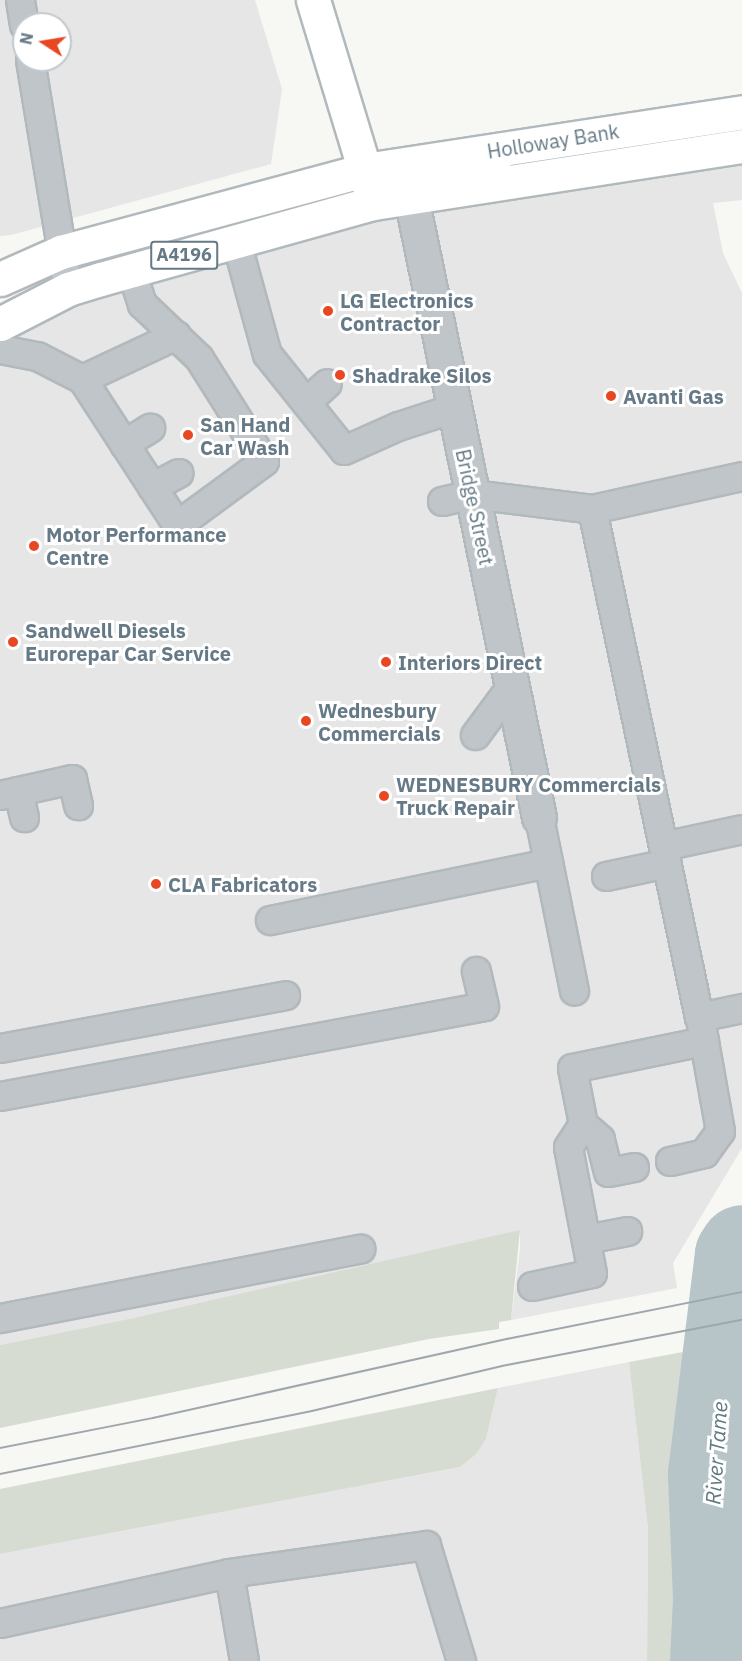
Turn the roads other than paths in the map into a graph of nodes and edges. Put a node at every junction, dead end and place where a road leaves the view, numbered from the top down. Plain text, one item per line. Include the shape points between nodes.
1 (314, 0) edge
2 (32, 72) edge
3 (741, 112) edge
4 (732, 148) edge
5 (369, 186) junction
6 (411, 197) junction
7 (236, 241) junction
8 (61, 252) junction
9 (131, 270) junction
10 (0, 279) edge
11 (68, 289) junction
12 (0, 324) edge
13 (176, 335) junction
14 (0, 349) edge
15 (82, 379) junction
16 (327, 383) dead end
17 (306, 402) junction
18 (454, 408) junction
19 (150, 428) dead end
20 (124, 444) junction
21 (178, 473) dead end
22 (742, 476) edge
23 (152, 487) junction
24 (457, 497) junction
25 (592, 509) junction
26 (512, 685) junction
27 (475, 735) dead end
28 (9, 793) edge
29 (78, 805) dead end
30 (24, 817) dead end
31 (539, 817) joint
32 (742, 829) edge
33 (665, 855) junction
34 (548, 863) junction
35 (606, 876) dead end
36 (270, 920) dead end
37 (476, 971) dead end
38 (574, 990) dead end
39 (285, 995) dead end
40 (742, 1008) edge
41 (702, 1029) junction
42 (0, 1048) edge
43 (0, 1096) edge
44 (583, 1124) junction
45 (670, 1161) dead end
46 (634, 1167) dead end
47 (627, 1231) dead end
48 (586, 1239) junction
49 (360, 1249) dead end
50 (532, 1286) dead end
51 (0, 1318) edge
52 (229, 1573) junction
53 (0, 1623) edge
54 (244, 1661) edge
55 (461, 1661) edge

1 - 5 main road
2 - 8 lane
3 - 5 main road, Holloway Bank / A4196
4 - 5 main road via 680,142
4 - 6 main road, Holloway Bank / A4196
5 - 6 main road, Holloway Bank / A4196
5 - 7 main road, A4196
5 - 8 main road, A4196
6 - 18 street, Bridge Street
7 - 9 main road, A4196
7 - 17 lane via 267,354
8 - 10 main road, A4196
8 - 11 lane
9 - 11 main road, A4196
9 - 13 lane via 142,304
11 - 12 main road, A4196
13 - 15 lane
13 - 23 lane via 199,358 208,393 235,437 264,461 177,525
14 - 15 lane via 37,356
15 - 20 lane
16 - 17 lane
17 - 18 lane via 344,450 398,426
18 - 24 street, Bridge Street
19 - 20 lane
20 - 23 lane
21 - 23 lane
22 - 25 lane
24 - 25 lane
24 - 26 street, Bridge Street
25 - 33 lane
26 - 27 lane
26 - 31 street, Bridge Street
28 - 29 lane via 72,779
28 - 30 lane
31 - 34 lane
32 - 33 lane
33 - 35 lane
33 - 41 lane
34 - 36 lane
34 - 38 lane
37 - 43 lane via 484,1006 235,1063
39 - 42 lane
40 - 41 lane
41 - 44 lane via 572,1068
41 - 45 lane via 720,1131 704,1154
44 - 46 lane via 600,1139 608,1172
44 - 48 lane via 568,1147
47 - 48 lane
48 - 50 lane via 592,1273
49 - 51 lane
52 - 53 lane
52 - 54 lane
52 - 55 lane via 426,1545

